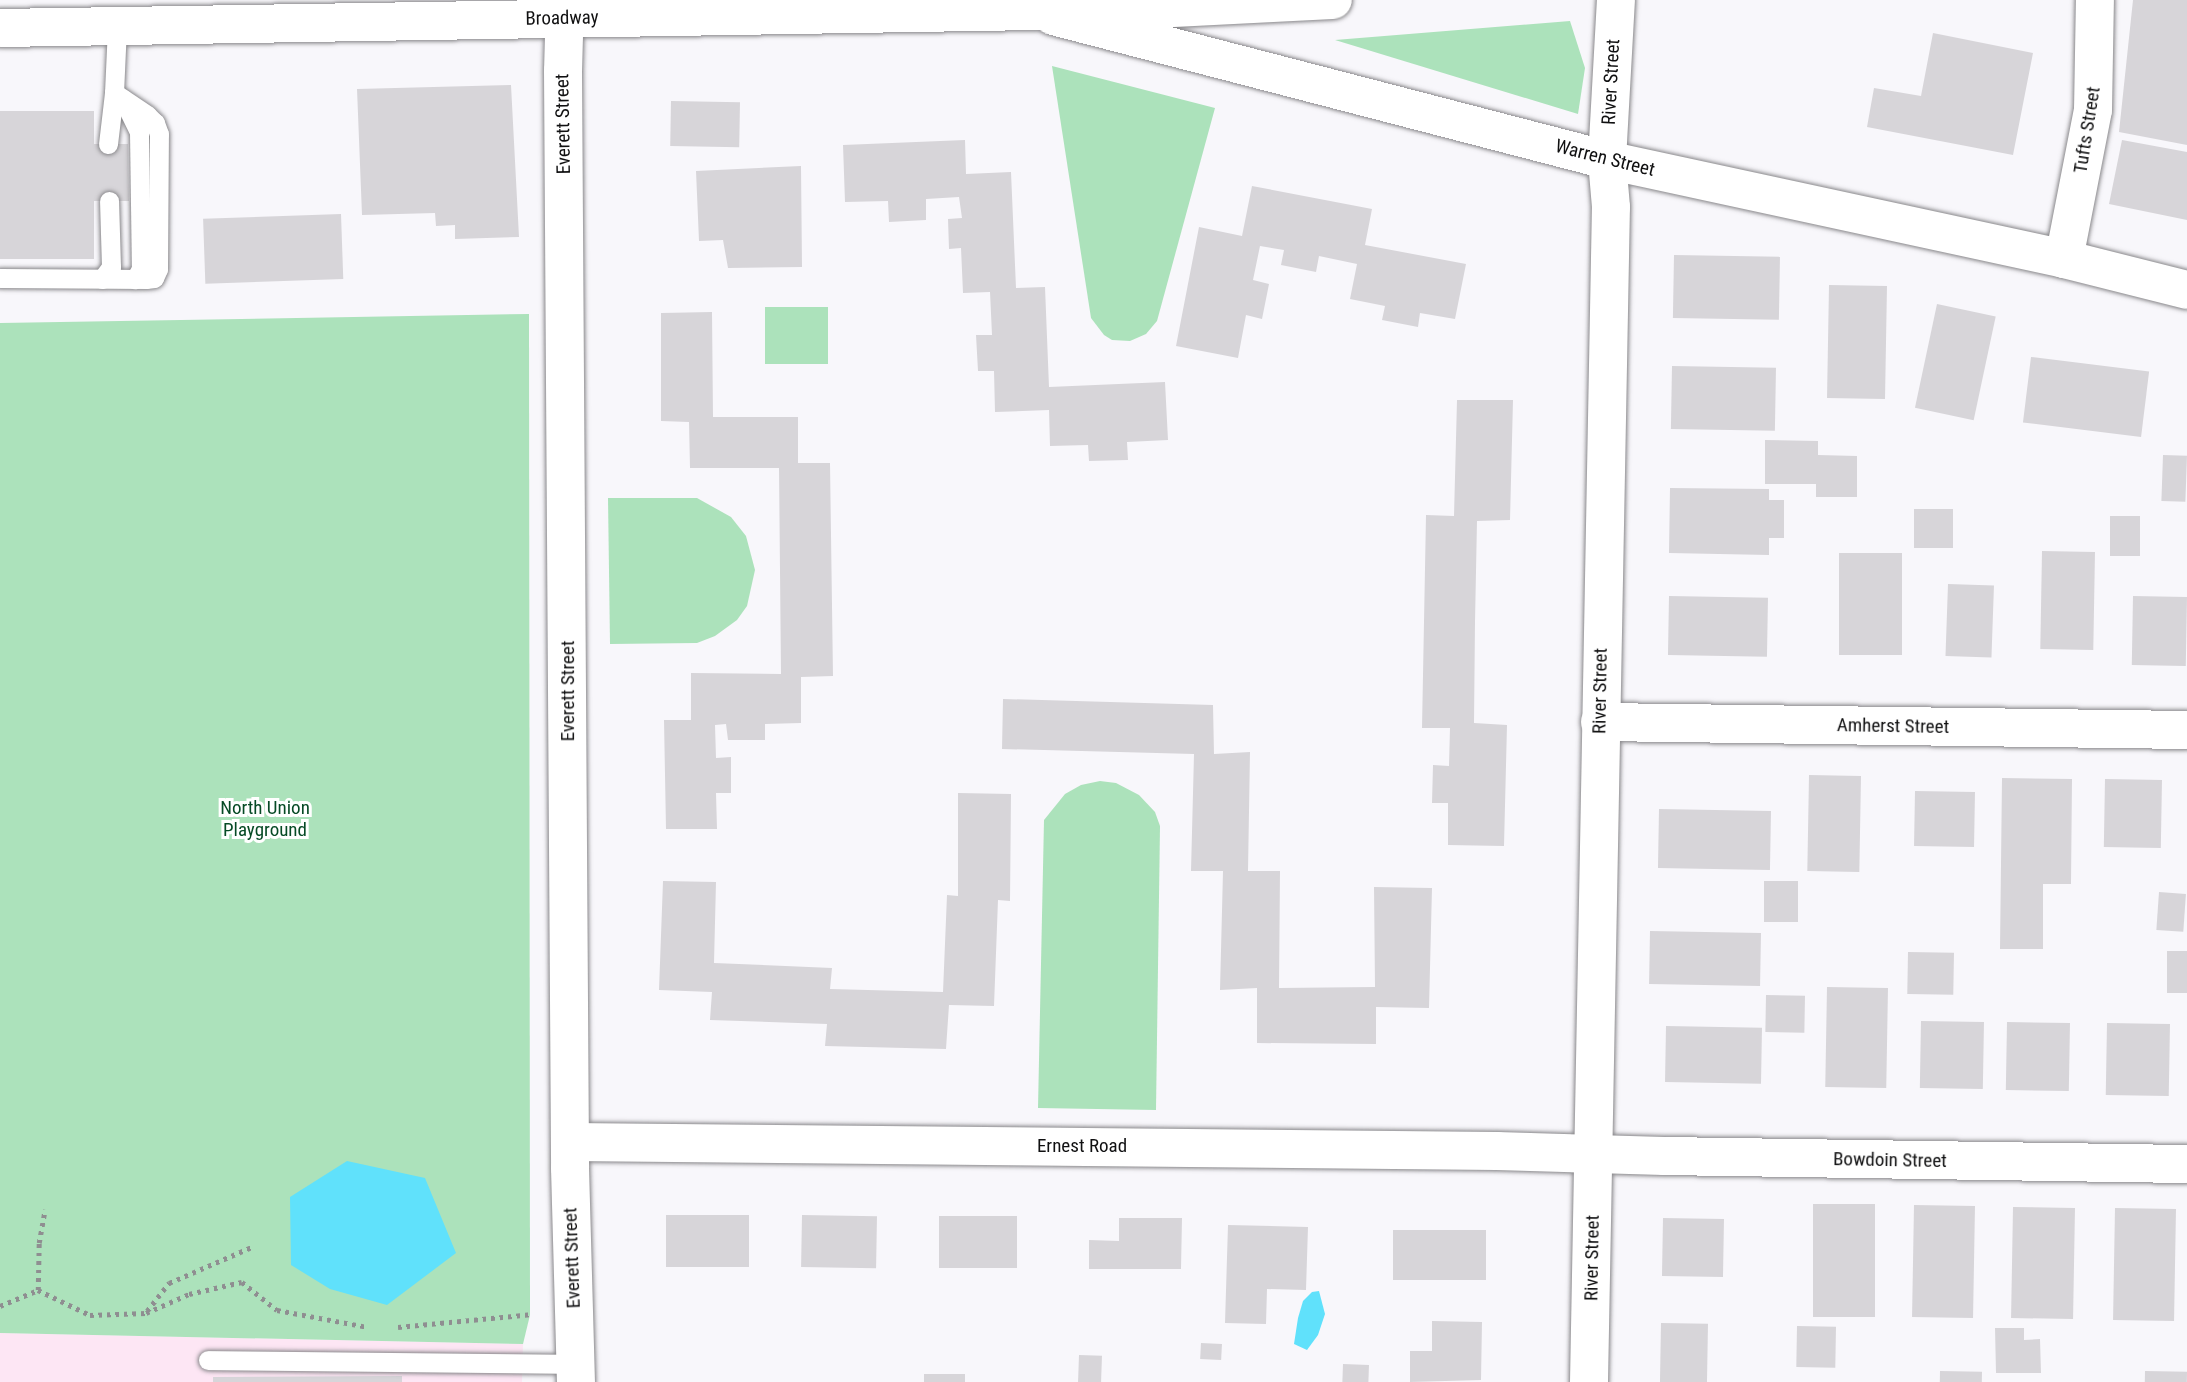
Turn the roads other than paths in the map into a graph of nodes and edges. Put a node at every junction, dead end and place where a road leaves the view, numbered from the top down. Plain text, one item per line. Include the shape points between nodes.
1 (1333, 0) edge
2 (1616, 0) edge
3 (2095, 0) edge
4 (1028, 5) edge
5 (564, 9) edge
6 (125, 17) edge
7 (0, 28) edge
8 (118, 96) junction
9 (108, 144) dead end
10 (1607, 160) junction
11 (109, 201) dead end
12 (2064, 260) junction
13 (0, 278) edge
14 (102, 278) junction
15 (2187, 290) edge
16 (1600, 722) junction
17 (2187, 730) edge
18 (570, 1142) junction
19 (1594, 1155) junction
20 (2187, 1164) edge
21 (208, 1360) dead end
22 (576, 1373) edge
23 (1589, 1382) edge

1 - 4 street, Broadway via 1153,9
2 - 10 street, River Street
3 - 12 street, Tufts Street via 2093,110
4 - 5 street, Broadway
4 - 10 street, Warren Street
5 - 6 street, Broadway
5 - 18 street, Everett Street
6 - 7 street, Broadway
6 - 8 lane
8 - 9 lane
8 - 14 lane via 155,123 159,134 158,269 154,278
10 - 12 street, Warren Street
10 - 16 street, River Street via 1611,221
11 - 14 lane via 111,267
12 - 15 street, Warren Street
13 - 14 lane
16 - 17 street, Amherst Street
16 - 19 street, River Street
18 - 19 street, Ernest Road
18 - 22 street, Everett Street
19 - 20 street, Bowdoin Street
19 - 23 street, River Street
21 - 22 lane

